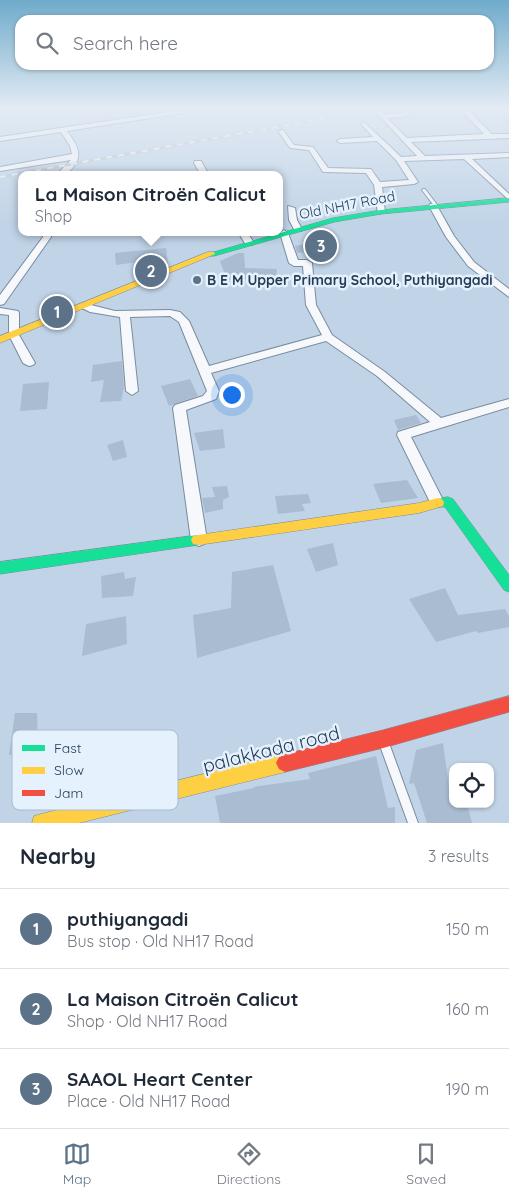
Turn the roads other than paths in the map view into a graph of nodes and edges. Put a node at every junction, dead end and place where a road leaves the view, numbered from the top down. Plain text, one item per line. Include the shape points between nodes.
1 (73, 147) edge
2 (300, 147) edge
3 (387, 147) edge
4 (412, 147) edge
5 (509, 155) edge
6 (75, 157) junction
7 (466, 157) junction
8 (422, 158) junction
9 (399, 159) junction
10 (198, 163) dead end
11 (0, 169) edge
12 (64, 171) edge
13 (203, 171) edge
14 (378, 185) junction
15 (424, 190) dead end
16 (509, 199) edge
17 (435, 206) junction
18 (291, 208) dead end
19 (381, 212) junction
20 (298, 229) junction
21 (284, 232) joint
22 (47, 236) edge
23 (245, 236) edge
24 (271, 236) edge
25 (249, 243) junction
26 (509, 294) edge
27 (0, 302) edge
28 (83, 306) junction
29 (0, 311) edge
30 (125, 316) junction
31 (14, 335) junction
32 (328, 337) junction
33 (0, 340) edge
34 (29, 363) dead end
35 (205, 371) junction
36 (132, 391) dead end
37 (509, 403) edge
38 (438, 423) junction
39 (437, 502) junction
40 (199, 540) junction
41 (0, 568) edge
42 (509, 586) edge
43 (509, 704) edge
44 (383, 739) junction
45 (178, 789) edge
46 (93, 810) edge
47 (40, 823) edge
48 (413, 823) edge

1 - 6 street
2 - 14 street via 311,148 324,169 368,171
3 - 9 street
4 - 8 street
5 - 7 street
6 - 11 street
6 - 12 street
7 - 8 street
7 - 16 street
8 - 9 street
9 - 14 street via 414,182
10 - 13 street
14 - 19 street
15 - 17 lane
16 - 17 main road, Old NH17 Road
17 - 19 main road, Old NH17 Road
17 - 26 street via 450,237 470,264
18 - 20 street
19 - 20 main road, Old NH17 Road
20 - 21 main road, Old NH17 Road
21 - 32 street via 294,263 307,263 311,305
22 - 27 street
23 - 25 street
24 - 25 main road, Old NH17 Road
25 - 28 main road, Old NH17 Road via 219,251
28 - 30 street via 95,312
28 - 31 main road, Old NH17 Road
29 - 31 street via 14,313
30 - 35 street via 176,314 184,321
30 - 36 street
31 - 33 main road, Old NH17 Road
31 - 34 street
32 - 35 street
32 - 38 street via 381,374
35 - 40 street via 212,396 179,408
37 - 38 street
38 - 39 street via 403,435
39 - 40 main road via 419,508
39 - 42 main road via 448,502
40 - 41 main road
43 - 44 main road, palakkada road
44 - 45 main road, palakkada road
44 - 48 lane
46 - 47 main road, palakkada road

